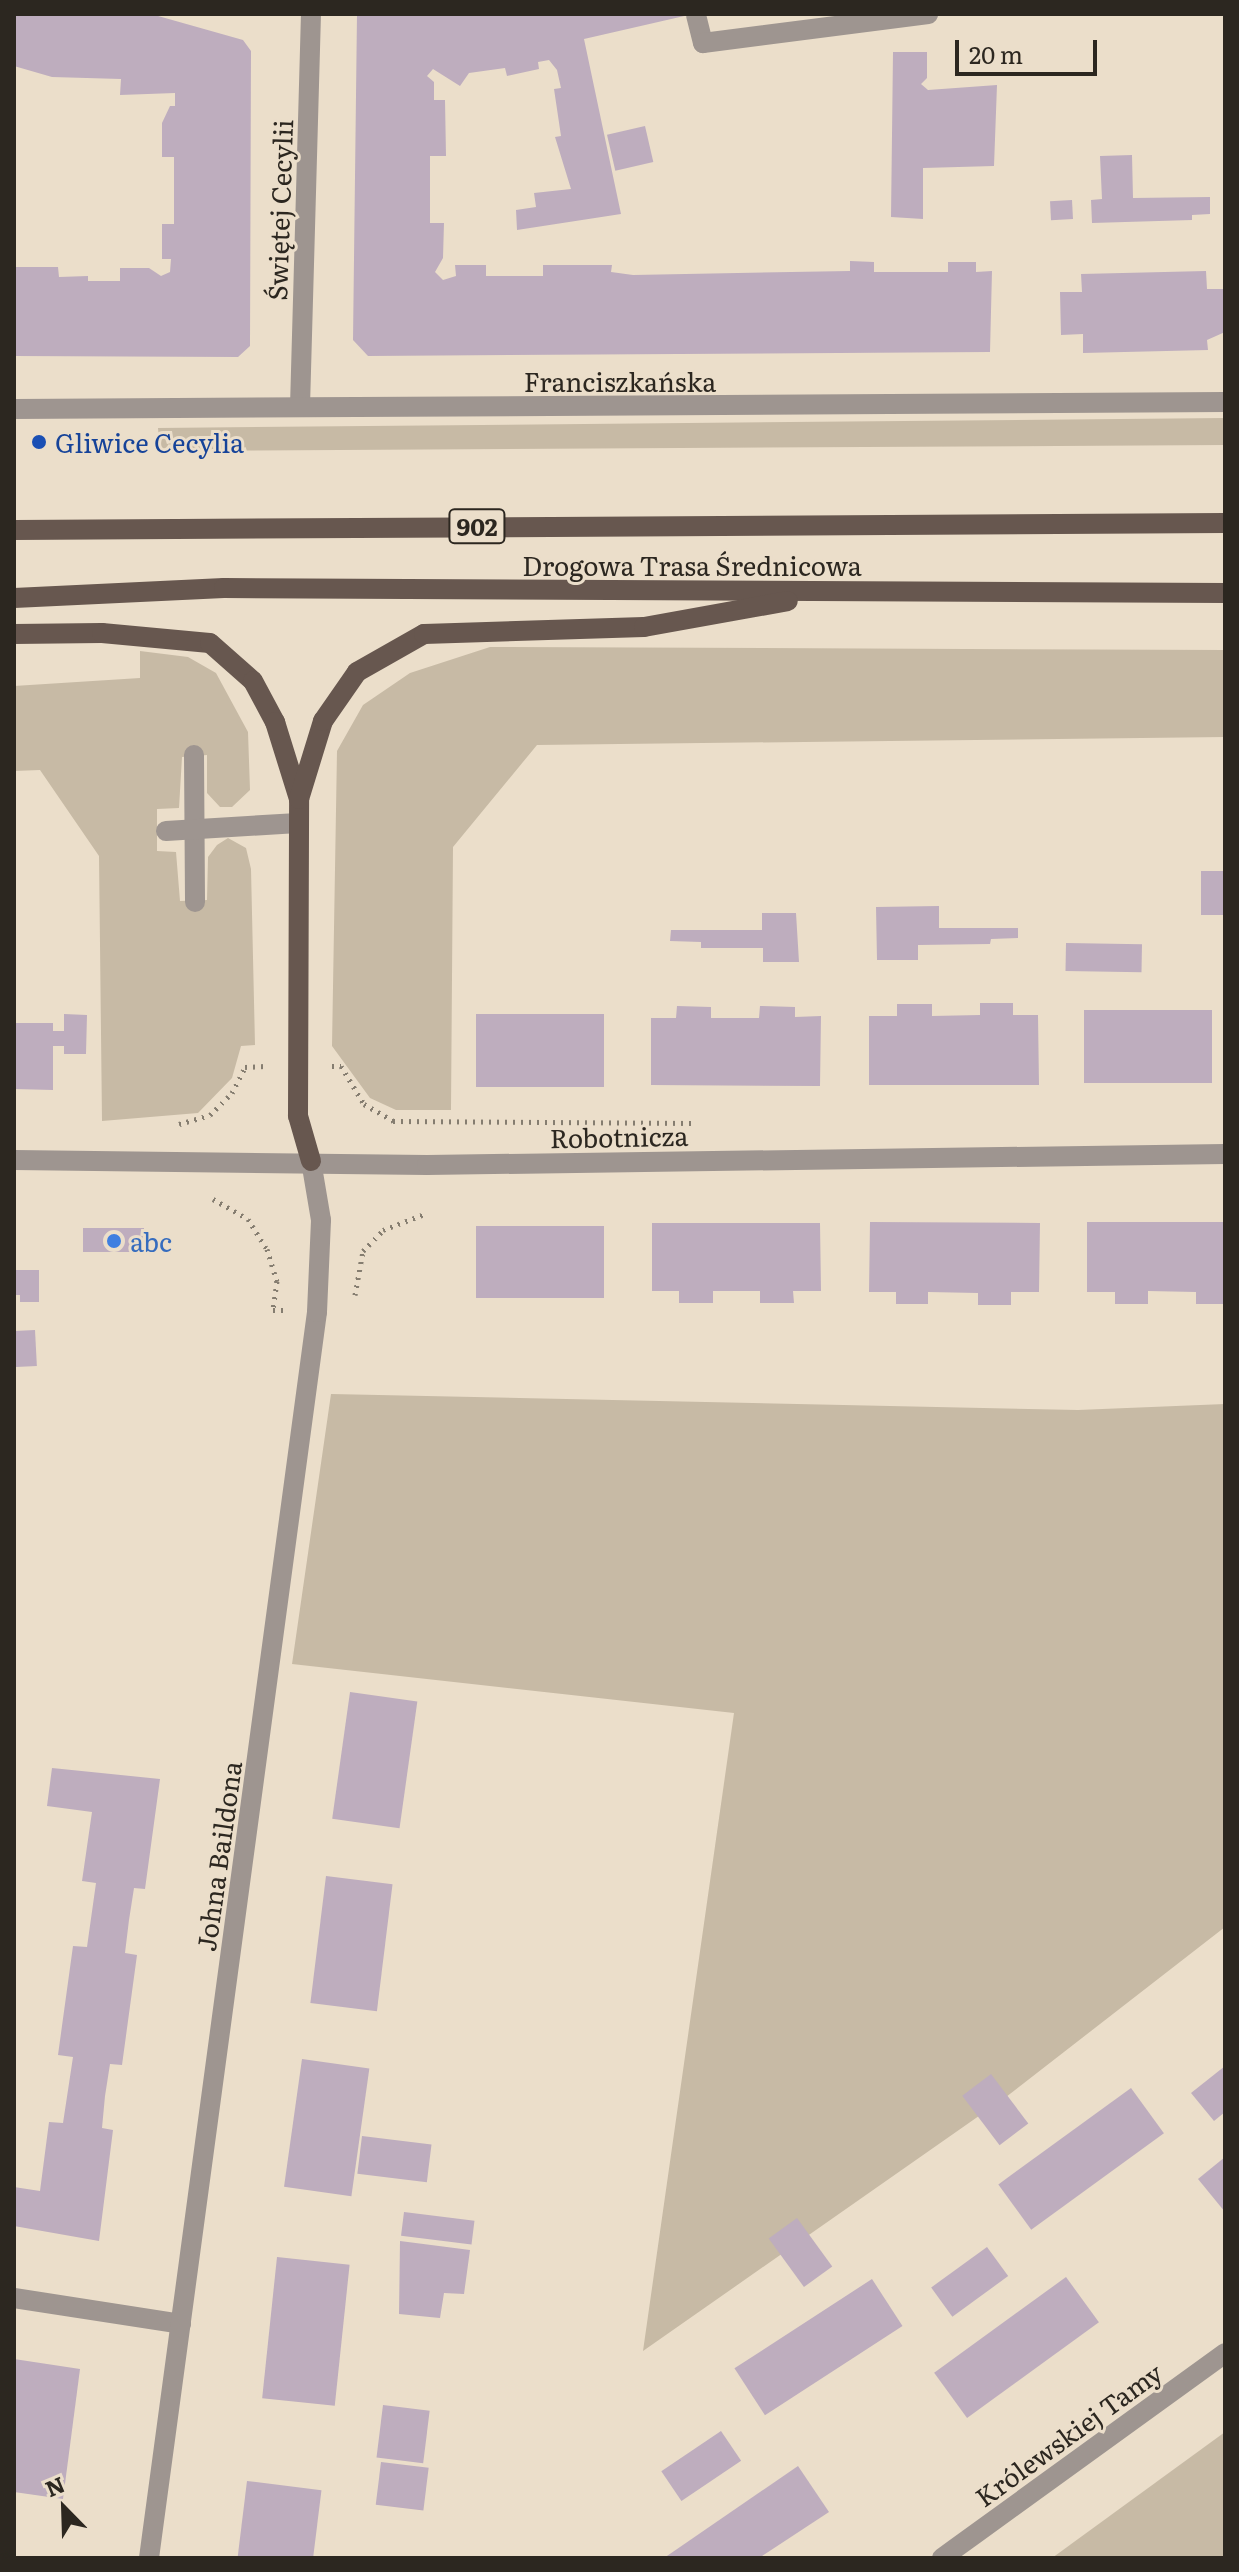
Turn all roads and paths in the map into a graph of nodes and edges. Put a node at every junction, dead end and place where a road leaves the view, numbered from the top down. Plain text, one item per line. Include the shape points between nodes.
1 (311, 14) edge
2 (928, 14) edge
3 (696, 15) edge
4 (1225, 402) edge
5 (300, 407) junction
6 (14, 409) edge
7 (1225, 523) edge
8 (14, 530) edge
9 (835, 593) junction
10 (1225, 593) edge
11 (14, 598) edge
12 (14, 634) edge
13 (194, 755) dead end
14 (299, 799) junction
15 (298, 823) junction
16 (194, 829) junction
17 (166, 831) dead end
18 (195, 902) dead end
19 (299, 1066) junction
20 (698, 1123) dead end
21 (183, 1124) dead end
22 (1225, 1154) edge
23 (14, 1160) edge
24 (311, 1161) junction
25 (14, 2298) edge
26 (181, 2324) junction
27 (1225, 2353) edge
28 (149, 2558) edge
29 (942, 2558) edge

1 - 5 street, Świętej Cecylii
2 - 3 street via 703,43
4 - 5 street, Franciszkańska
5 - 6 street, Franciszkańska
7 - 8 main road, Drogowa Trasa Średnicowa / 902
9 - 10 main road, Drogowa Trasa Średnicowa
9 - 11 main road, Drogowa Trasa Średnicowa via 224,588
9 - 14 main road via 644,627 424,634 357,672 323,721
12 - 14 main road via 102,633 210,643 253,681 275,722
13 - 16 street
14 - 15 main road
15 - 16 street
15 - 19 main road
16 - 17 street
16 - 18 street
19 - 20 path via 341,1066 364,1104 393,1121
19 - 21 path via 245,1067 232,1093 210,1115
19 - 24 main road via 298,1116
22 - 24 street, Robotnicza via 427,1165
23 - 24 street, Robotnicza
24 - 26 street, Johna Baildona via 321,1220 317,1312
25 - 26 street
26 - 28 street, Johna Baildona
27 - 29 street, Królewskiej Tamy

